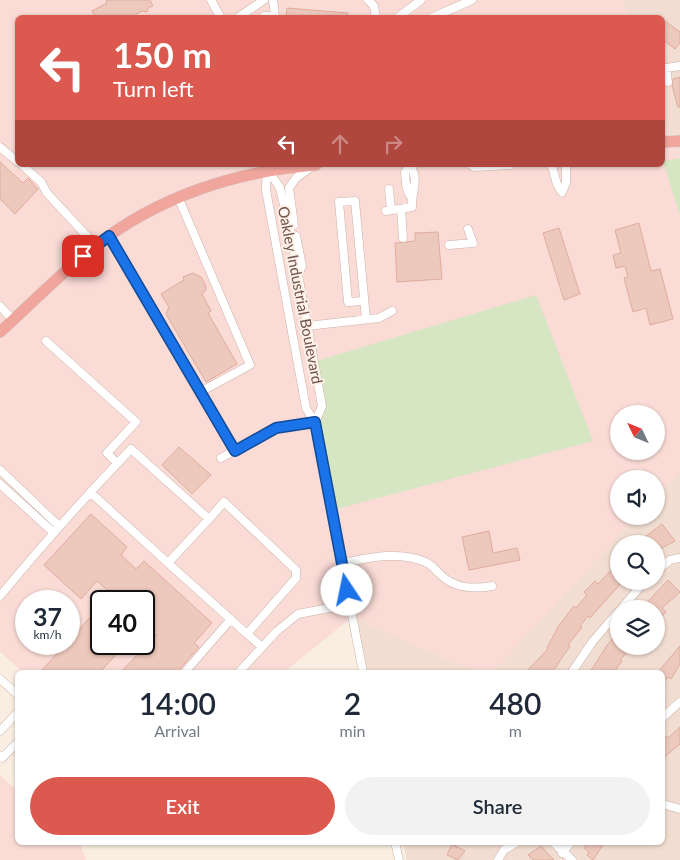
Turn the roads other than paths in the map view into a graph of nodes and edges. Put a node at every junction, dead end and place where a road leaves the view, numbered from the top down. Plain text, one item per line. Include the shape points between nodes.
1 (211, 0) edge
2 (264, 0) edge
3 (274, 0) edge
4 (368, 0) edge
5 (421, 0) edge
6 (472, 0) edge
7 (219, 15) edge
8 (242, 15) edge
9 (275, 15) edge
10 (376, 15) edge
11 (401, 15) edge
12 (438, 15) edge
13 (680, 66) edge
14 (668, 82) dead end
15 (680, 141) edge
16 (665, 142) edge
17 (0, 147) edge
18 (15, 160) edge
19 (24, 167) edge
20 (284, 167) edge
21 (313, 167) edge
22 (411, 167) edge
23 (552, 167) edge
24 (566, 167) edge
25 (268, 168) edge
26 (390, 189) dead end
27 (178, 198) junction
28 (401, 209) junction
29 (468, 229) dead end
30 (109, 236) junction
31 (403, 238) dead end
32 (96, 246) junction
33 (449, 246) dead end
34 (298, 275) junction
35 (364, 301) junction
36 (0, 306) edge
37 (392, 311) dead end
38 (366, 319) junction
39 (13, 320) junction
40 (307, 326) junction
41 (0, 332) edge
42 (46, 342) dead end
43 (202, 391) junction
44 (315, 422) junction
45 (235, 451) junction
46 (221, 458) dead end
47 (117, 463) junction
48 (0, 470) edge
49 (0, 484) edge
50 (90, 492) junction
51 (209, 519) junction
52 (59, 526) junction
53 (53, 532) junction
54 (680, 558) edge
55 (168, 563) junction
56 (342, 563) junction
57 (665, 564) edge
58 (492, 586) dead end
59 (638, 590) edge
60 (0, 596) edge
61 (629, 600) edge
62 (350, 604) junction
63 (231, 620) junction
64 (610, 621) edge
65 (247, 634) junction
66 (262, 647) junction
67 (187, 670) edge
68 (241, 670) edge
69 (363, 670) edge
70 (573, 670) edge
71 (0, 680) edge
72 (15, 692) edge
73 (680, 702) edge
74 (15, 715) edge
75 (665, 715) edge
76 (0, 731) edge
77 (15, 745) edge
78 (0, 756) edge
79 (665, 805) edge
80 (680, 809) edge
81 (396, 845) edge
82 (512, 845) edge
83 (555, 845) edge
84 (568, 845) edge
85 (562, 853) junction
86 (399, 860) edge
87 (498, 860) edge
88 (572, 860) edge

1 - 7 street
2 - 8 street
3 - 9 street
4 - 10 street via 374,6
5 - 11 street
6 - 12 street
13 - 14 street via 666,68
15 - 16 highway
17 - 18 street
19 - 32 street via 42,182 47,193
20 - 25 highway
21 - 34 street via 292,182 288,193 302,266
22 - 28 street via 415,171 412,207
23 - 24 street via 556,185 562,192 566,183
25 - 27 highway
25 - 34 street, Oakley Industrial Boulevard via 280,188
25 - 44 street, Oakley Industrial Boulevard via 266,190 306,408
26 - 28 street via 388,211
27 - 30 highway via 149,211
27 - 43 street via 250,365
28 - 31 street
29 - 33 street via 473,243
30 - 32 highway
30 - 43 street
32 - 39 highway
34 - 40 street, Oakley Industrial Boulevard
35 - 35 street via 356,201 338,202 348,302
35 - 38 street
36 - 39 street
37 - 38 street via 379,318
38 - 40 street
39 - 41 highway
40 - 44 street, Oakley Industrial Boulevard via 322,406
42 - 47 street via 136,422 107,453
43 - 45 street
44 - 45 street via 276,428
44 - 56 street, Oakley Industrial Boulevard
45 - 46 street
47 - 50 street
47 - 51 street via 131,448
48 - 52 street
49 - 53 street
50 - 52 street
50 - 55 street
51 - 55 street
51 - 65 street via 224,502 296,570 296,578
52 - 53 street
53 - 60 street
54 - 57 street
55 - 63 street
56 - 58 street via 409,556 431,564 442,576 458,585 475,589
56 - 62 street, Oakley Industrial Boulevard
59 - 61 street
62 - 66 street via 298,614
62 - 69 street, Oakley Industrial Boulevard
63 - 65 street
63 - 67 street
64 - 70 street
65 - 66 street
66 - 68 street
71 - 72 street
73 - 75 street
74 - 76 street
77 - 78 street via 2,758
79 - 80 street
81 - 86 street
82 - 87 street
83 - 85 street
84 - 85 street
85 - 88 street

